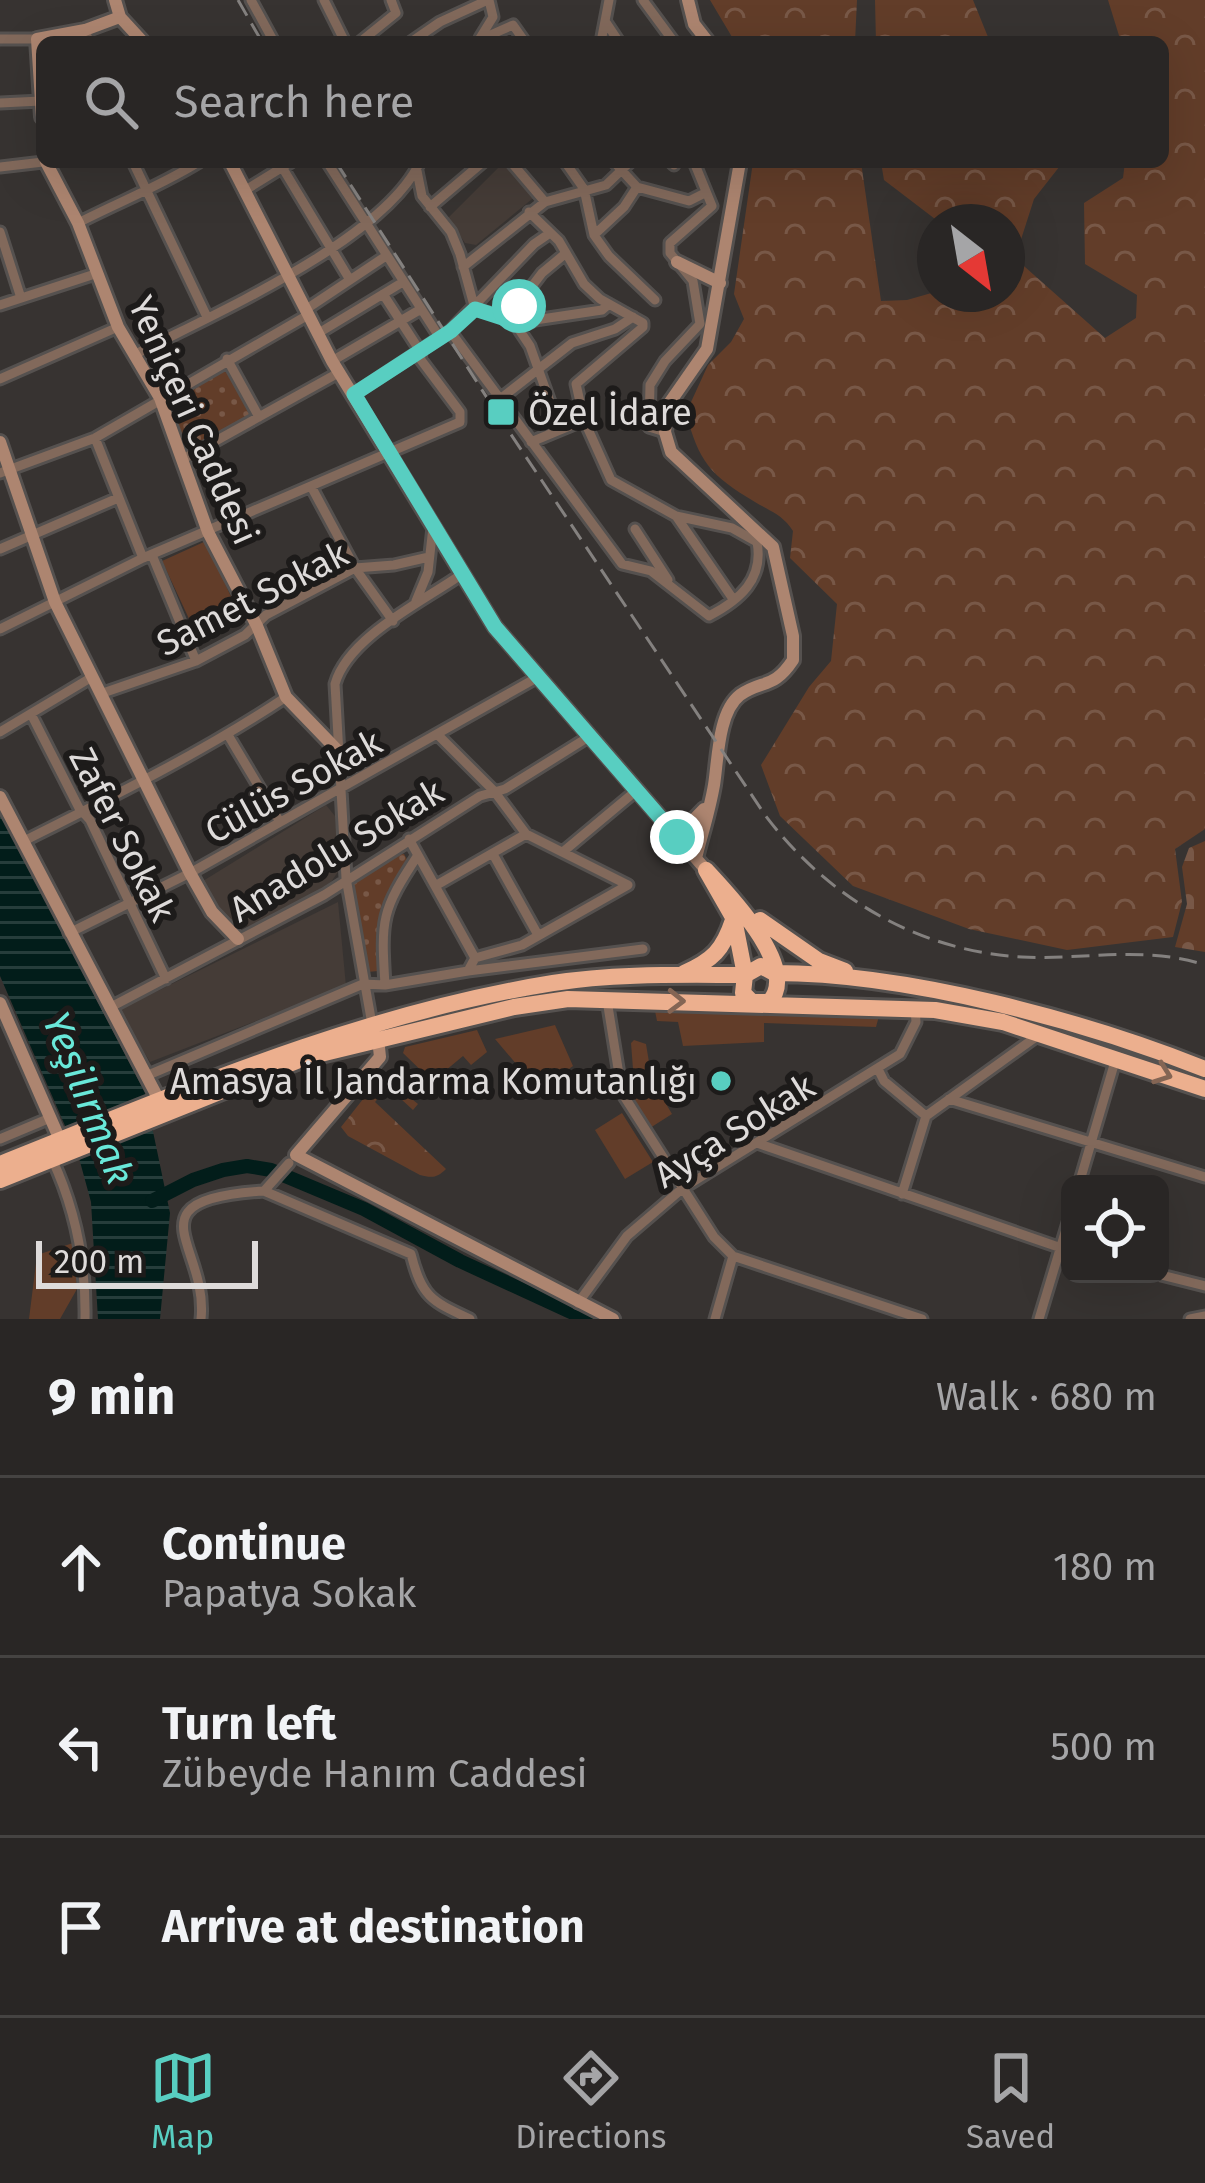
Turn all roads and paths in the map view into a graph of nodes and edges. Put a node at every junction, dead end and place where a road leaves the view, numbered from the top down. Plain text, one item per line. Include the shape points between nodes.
1 (115, 0) edge
2 (251, 0) edge
3 (324, 0) edge
4 (391, 0) edge
5 (489, 0) edge
6 (609, 0) edge
7 (644, 0) edge
8 (688, 0) edge
9 (120, 17) junction
10 (604, 20) junction
11 (87, 36) edge
12 (137, 36) edge
13 (271, 36) edge
14 (342, 36) edge
15 (367, 36) edge
16 (420, 36) edge
17 (481, 36) edge
18 (489, 36) edge
19 (521, 36) edge
20 (602, 36) edge
21 (615, 36) edge
22 (670, 36) edge
23 (703, 36) edge
24 (0, 39) edge
25 (36, 39) edge
26 (36, 101) edge
27 (0, 103) edge
28 (36, 163) edge
29 (0, 167) edge
30 (48, 168) edge
31 (136, 168) edge
32 (188, 168) edge
33 (233, 168) edge
34 (278, 168) edge
35 (286, 168) edge
36 (331, 168) edge
37 (414, 168) edge
38 (417, 168) edge
39 (476, 168) edge
40 (516, 168) edge
41 (570, 168) edge
42 (619, 168) edge
43 (624, 168) edge
44 (696, 168) edge
45 (739, 168) edge
46 (637, 187) junction
47 (584, 189) junction
48 (146, 190) junction
49 (244, 191) junction
50 (705, 193) junction
51 (545, 202) junction
52 (430, 206) junction
53 (529, 212) junction
54 (78, 223) junction
55 (365, 223) junction
56 (0, 232) edge
57 (550, 232) junction
58 (594, 235) junction
59 (329, 247) junction
60 (566, 253) junction
61 (386, 256) junction
62 (677, 262) junction
63 (463, 267) junction
64 (98, 273) junction
65 (288, 275) junction
66 (350, 280) junction
67 (403, 282) junction
68 (720, 284) junction
69 (383, 295) junction
70 (21, 298) junction
71 (656, 300) dead end
72 (609, 304) junction
73 (0, 305) edge
74 (519, 306) junction
75 (421, 309) junction
76 (475, 309) junction
77 (306, 312) junction
78 (207, 317) junction
79 (633, 317) junction
80 (506, 319) junction
81 (400, 321) junction
82 (534, 321) junction
83 (118, 327) junction
84 (518, 328) junction
85 (451, 331) junction
86 (317, 334) junction
87 (440, 338) junction
88 (420, 351) junction
89 (134, 355) junction
90 (227, 359) junction
91 (336, 367) junction
92 (538, 367) junction
93 (0, 379) edge
94 (354, 394) junction
95 (160, 398) junction
96 (500, 399) junction
97 (259, 417) junction
98 (584, 420) junction
99 (560, 430) junction
100 (665, 432) junction
101 (95, 438) junction
102 (0, 442) edge
103 (531, 442) junction
104 (390, 455) junction
105 (185, 458) junction
106 (4, 471) edge
107 (312, 488) junction
108 (118, 498) junction
109 (676, 516) junction
110 (433, 527) junction
111 (635, 529) dead end
112 (208, 532) junction
113 (31, 535) junction
114 (757, 542) junction
115 (772, 547) junction
116 (0, 548) edge
117 (147, 556) junction
118 (430, 557) junction
119 (355, 568) junction
120 (462, 574) junction
121 (673, 587) junction
122 (733, 599) junction
123 (55, 602) junction
124 (409, 610) junction
125 (393, 621) junction
126 (257, 626) junction
127 (0, 629) edge
128 (196, 662) junction
129 (92, 677) junction
130 (538, 677) junction
131 (100, 694) junction
132 (286, 697) junction
133 (31, 714) junction
134 (0, 732) edge
135 (437, 734) junction
136 (228, 735) junction
137 (590, 736) junction
138 (340, 753) junction
139 (144, 782) junction
140 (343, 786) junction
141 (637, 790) junction
142 (494, 791) junction
143 (0, 797) edge
144 (709, 803) junction
145 (83, 812) junction
146 (280, 822) junction
147 (526, 834) junction
148 (677, 837) junction
149 (409, 839) junction
150 (24, 841) junction
151 (564, 851) junction
152 (418, 855) junction
153 (494, 856) junction
154 (701, 864) junction
155 (190, 874) junction
156 (346, 878) junction
157 (435, 886) junction
158 (129, 904) junction
159 (734, 920) junction
160 (69, 933) junction
161 (538, 935) junction
162 (238, 939) junction
163 (643, 949) dead end
164 (475, 958) junction
165 (468, 971) junction
166 (774, 973) junction
167 (680, 974) junction
168 (745, 975) junction
169 (166, 979) junction
170 (868, 980) junction
171 (363, 984) junction
172 (385, 985) junction
173 (607, 1000) junction
174 (0, 1003) edge
175 (761, 1004) junction
176 (109, 1008) junction
177 (915, 1009) junction
178 (375, 1031) junction
179 (1040, 1034) junction
180 (1116, 1058) junction
181 (1205, 1069) edge
182 (879, 1071) junction
183 (146, 1076) junction
184 (1205, 1089) edge
185 (949, 1100) junction
186 (155, 1104) junction
187 (926, 1116) junction
188 (50, 1118) junction
189 (0, 1139) edge
190 (1092, 1140) junction
191 (66, 1143) junction
192 (757, 1143) junction
193 (52, 1159) junction
194 (292, 1159) junction
195 (0, 1164) edge
196 (1082, 1175) edge
197 (1205, 1177) edge
198 (0, 1180) edge
199 (267, 1187) junction
200 (683, 1188) junction
201 (902, 1194) junction
202 (1061, 1249) edge
203 (733, 1256) junction
204 (1061, 1261) edge
205 (1169, 1277) edge
206 (1205, 1286) edge
207 (578, 1303) junction
208 (874, 1304) junction
209 (1205, 1316) edge
210 (86, 1319) edge
211 (202, 1319) edge
212 (470, 1319) edge
213 (613, 1319) edge
214 (715, 1319) edge
215 (869, 1319) edge
216 (921, 1319) edge
217 (1039, 1319) edge
218 (1190, 1319) edge

1 - 9 street
2 - 13 street
3 - 14 street
4 - 15 street via 396,13
5 - 16 street
5 - 17 street via 493,17
6 - 10 street
7 - 22 street
8 - 23 street
9 - 11 street
9 - 12 street
10 - 20 street
10 - 21 street
18 - 19 street via 513,25
24 - 25 street
26 - 27 street
28 - 29 street
30 - 54 street, Yeniçeri Caddesi
31 - 48 street
32 - 48 street
33 - 49 street
34 - 49 street
35 - 59 street
36 - 55 street
37 - 55 street via 404,189
38 - 52 street
39 - 52 street
40 - 51 street
41 - 47 street
42 - 47 street via 606,184
43 - 46 street
44 - 50 street
45 - 68 street
46 - 50 street via 689,201
46 - 58 street
47 - 51 street
47 - 58 street
48 - 54 street
48 - 78 street
49 - 65 street
50 - 62 street via 712,206 670,243
51 - 53 street
52 - 63 street via 451,232
53 - 57 street
53 - 63 street
54 - 64 street, Yeniçeri Caddesi
55 - 59 street
55 - 61 street
56 - 70 street
57 - 60 street
57 - 76 street
58 - 71 street
59 - 65 street
59 - 66 street
60 - 72 street via 584,284
60 - 74 street
61 - 66 street
61 - 67 street
62 - 68 street
62 - 100 street via 693,281 700,324 650,385 649,427
63 - 76 street
64 - 70 street
64 - 83 street, Yeniçeri Caddesi
65 - 77 street
65 - 78 street
66 - 77 street
67 - 69 street
67 - 75 street
68 - 100 street via 706,349 668,405
69 - 81 street
69 - 86 street
70 - 73 street
72 - 79 street
72 - 82 street
74 - 80 street
74 - 82 street
75 - 81 street
75 - 87 street
76 - 80 street
76 - 85 street
77 - 86 street
77 - 90 street
78 - 89 street
79 - 92 street
79 - 98 street via 643,327 576,384
80 - 84 street
81 - 88 street
81 - 91 street
82 - 84 street
83 - 89 street, Yeniçeri Caddesi
83 - 93 street
84 - 92 street
85 - 87 street
85 - 96 street
86 - 91 street
87 - 88 street
88 - 94 street
88 - 104 street via 463,419
89 - 95 street, Yeniçeri Caddesi
90 - 95 street
90 - 97 street
91 - 94 street
91 - 97 street
92 - 96 street
92 - 99 street
94 - 104 street
95 - 101 street
95 - 105 street, Yeniçeri Caddesi
96 - 103 street
97 - 105 street
98 - 99 street
98 - 109 street via 611,480
99 - 103 street
100 - 115 street via 671,452
101 - 106 street
101 - 108 street
102 - 106 street
103 - 121 street via 622,564
104 - 107 street
104 - 110 street
105 - 112 street, Yeniçeri Caddesi
106 - 113 street
107 - 112 street
107 - 119 street
108 - 113 street
108 - 117 street
109 - 114 street
109 - 122 street
110 - 118 street
110 - 120 street
111 - 121 street
112 - 117 street
112 - 126 street, Yeniçeri Caddesi
113 - 116 street
113 - 123 street
114 - 115 street
114 - 122 street via 757,577
115 - 144 street via 793,659 771,685 732,706
117 - 123 street
117 - 128 street
118 - 119 street, Samet Sokak
118 - 124 street
119 - 125 street
119 - 126 street, Samet Sokak
120 - 124 street
120 - 130 street
121 - 122 street via 709,616
123 - 127 street
123 - 129 street
124 - 125 street
125 - 138 street via 340,665
126 - 128 street, Samet Sokak
126 - 132 street, Yeniçeri Caddesi
128 - 131 street, Samet Sokak
129 - 131 street
129 - 133 street
130 - 135 street, Cülüs Sokak
130 - 137 street
131 - 139 street
132 - 136 street
132 - 138 street, Yeniçeri Caddesi
133 - 134 street
133 - 145 street, Zafer Sokak
135 - 140 street, Cülüs Sokak
135 - 142 street
136 - 139 street
136 - 146 street
137 - 141 street
137 - 142 street, Anadolu Sokak
138 - 140 street
139 - 145 street
139 - 155 street
140 - 146 street, Cülüs Sokak
140 - 156 street
141 - 148 street
141 - 151 street
142 - 147 street
142 - 149 street, Anadolu Sokak
143 - 150 street
144 - 148 street
144 - 154 street
145 - 150 street
145 - 158 street, Zafer Sokak
146 - 155 street, Cülüs Sokak
147 - 151 street
147 - 153 street
148 - 154 street
149 - 152 street
149 - 156 street, Anadolu Sokak
150 - 160 street
151 - 161 street via 628,884
152 - 157 street
152 - 172 street via 381,927
153 - 157 street
153 - 161 street
154 - 159 highway
154 - 166 highway via 760,930
154 - 170 highway via 772,931
155 - 158 street, Cülüs Sokak
155 - 162 street
156 - 162 street, Anadolu Sokak
156 - 171 street
157 - 164 street
158 - 160 street, Cülüs Sokak
158 - 169 street, Zafer Sokak
159 - 167 highway via 723,948
159 - 168 highway
160 - 176 street
161 - 164 street
162 - 169 street, Anadolu Sokak
163 - 165 street
164 - 165 street
165 - 172 street
166 - 168 highway via 761,966
166 - 170 highway
166 - 175 highway via 777,993
167 - 168 highway
167 - 178 highway via 555,982
168 - 175 highway via 743,993
169 - 176 street, Anadolu Sokak
170 - 181 highway via 1122,1038
171 - 172 street
171 - 178 street
171 - 183 street
173 -> 175 highway
173 - 178 highway via 568,999
173 - 200 street via 622,1094
174 - 188 street
175 - 177 highway
176 - 183 street
177 - 179 highway
177 - 182 street, Ayça Sokak via 900,1054
178 - 186 highway
178 - 194 street via 380,1058
179 - 180 highway
179 - 185 street
180 -> 184 highway
180 - 190 street
182 - 187 street
182 - 192 street, Ayça Sokak
183 - 186 street
185 - 187 street
185 - 190 street
186 - 191 highway
187 - 201 street
188 - 189 street
188 - 191 street
190 - 196 street
190 - 197 street
191 - 193 highway
191 - 195 highway
192 - 200 street, Ayça Sokak
192 - 201 street
193 - 198 highway
193 - 210 street via 77,1227
194 - 199 street
194 - 207 street
199 - 211 street via 222,1194 187,1214 182,1236
199 - 212 street via 411,1254 430,1300
200 - 203 street
200 - 207 street, Ayça Sokak via 627,1236
201 - 202 street
203 - 208 street
203 - 214 street
204 - 217 street
205 - 206 street
207 - 213 street
208 - 215 street
208 - 216 street
209 - 218 street

